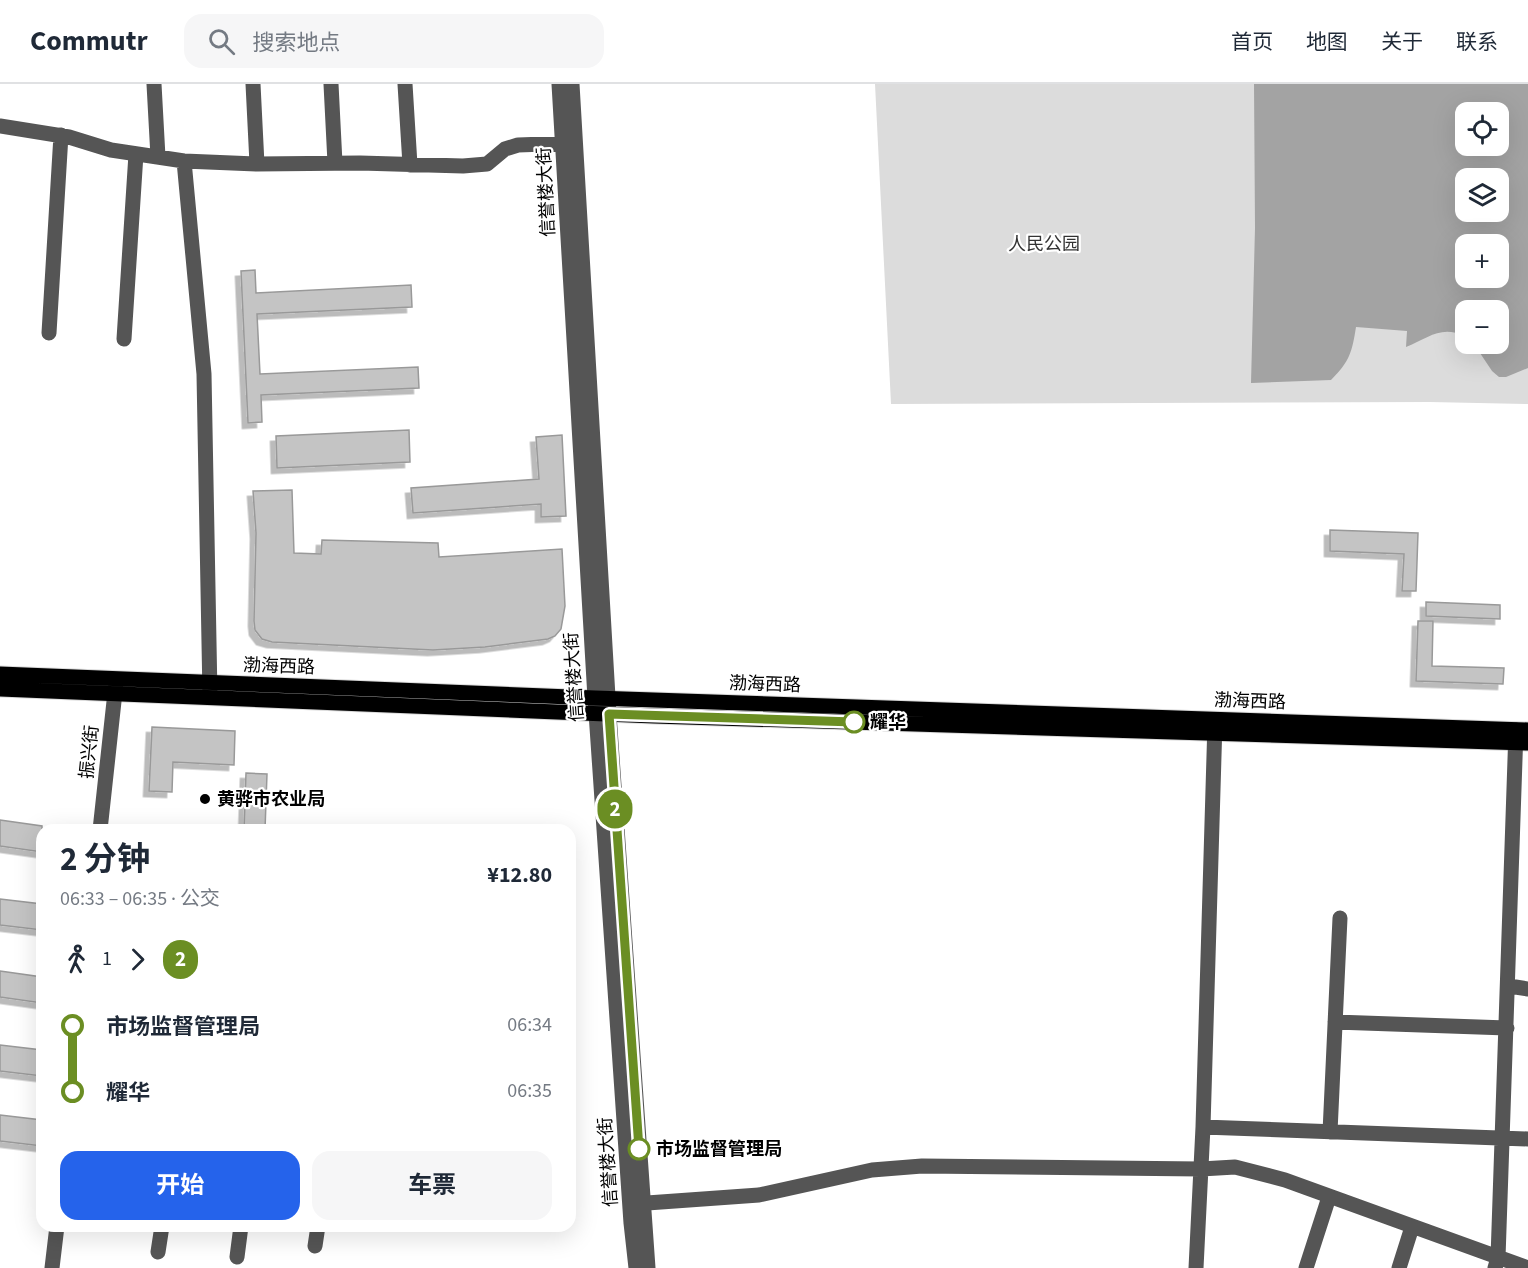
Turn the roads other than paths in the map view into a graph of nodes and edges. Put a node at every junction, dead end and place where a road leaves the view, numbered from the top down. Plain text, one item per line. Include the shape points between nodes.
1 (154, 84) edge
2 (253, 84) edge
3 (331, 84) edge
4 (405, 84) edge
5 (559, 84) edge
6 (572, 84) edge
7 (0, 126) edge
8 (61, 135) junction
9 (570, 143) junction
10 (136, 154) junction
11 (158, 157) junction
12 (184, 161) junction
13 (335, 163) junction
14 (257, 164) junction
15 (410, 165) junction
16 (49, 333) dead end
17 (124, 339) dead end
18 (0, 674) edge
19 (116, 686) junction
20 (0, 688) edge
21 (210, 689) junction
22 (602, 705) junction
23 (1215, 726) junction
24 (1522, 736) edge
25 (101, 824) edge
26 (1340, 918) dead end
27 (1509, 986) junction
28 (1528, 989) edge
29 (1335, 1022) junction
30 (1507, 1028) junction
31 (1203, 1127) junction
32 (1330, 1132) junction
33 (1503, 1138) junction
34 (1528, 1139) edge
35 (1201, 1169) junction
36 (1329, 1197) junction
37 (636, 1204) junction
38 (1412, 1227) junction
39 (56, 1232) edge
40 (161, 1232) edge
41 (240, 1232) edge
42 (317, 1232) edge
43 (315, 1246) dead end
44 (158, 1252) dead end
45 (237, 1257) dead end
46 (1497, 1263) edge
47 (52, 1268) edge
48 (636, 1268) edge
49 (648, 1268) edge
50 (1196, 1268) edge
51 (1306, 1268) edge
52 (1399, 1268) edge
53 (1528, 1268) edge

1 - 11 street
2 - 14 street
3 - 13 street
4 - 15 street
5 - 9 street, 信誉楼大街
6 - 9 street, 信誉楼大街
7 - 8 street
8 - 10 street
8 - 16 street
9 - 15 street via 518,145 505,149 487,164
9 - 22 street, 信誉楼大街
10 - 11 street
10 - 17 street
11 - 12 street
12 - 14 street
12 - 21 street via 204,374
13 - 14 street
13 - 15 street
18 - 19 main road, 渤海西路
19 - 20 main road, 渤海西路
19 - 21 main road, 渤海西路
19 - 25 street, 振兴街
21 - 22 main road, 渤海西路
22 - 23 main road, 渤海西路
22 - 37 street, 信誉楼大街
23 - 24 main road, 渤海西路
23 - 31 street
24 - 27 street
26 - 29 street
27 - 28 street
27 - 30 street
29 - 30 street
29 - 32 street
30 - 33 street
31 - 32 street
31 - 35 street
32 - 33 street
33 - 34 street
33 - 46 street
35 - 36 street via 1235,1167
35 - 37 street via 922,1166 872,1170 759,1196
35 - 50 street
36 - 38 street
36 - 51 street
37 - 48 street, 信誉楼大街
37 - 49 street, 信誉楼大街
38 - 46 street
38 - 52 street
39 - 47 street
40 - 44 street
41 - 45 street
42 - 43 street
46 - 53 street

